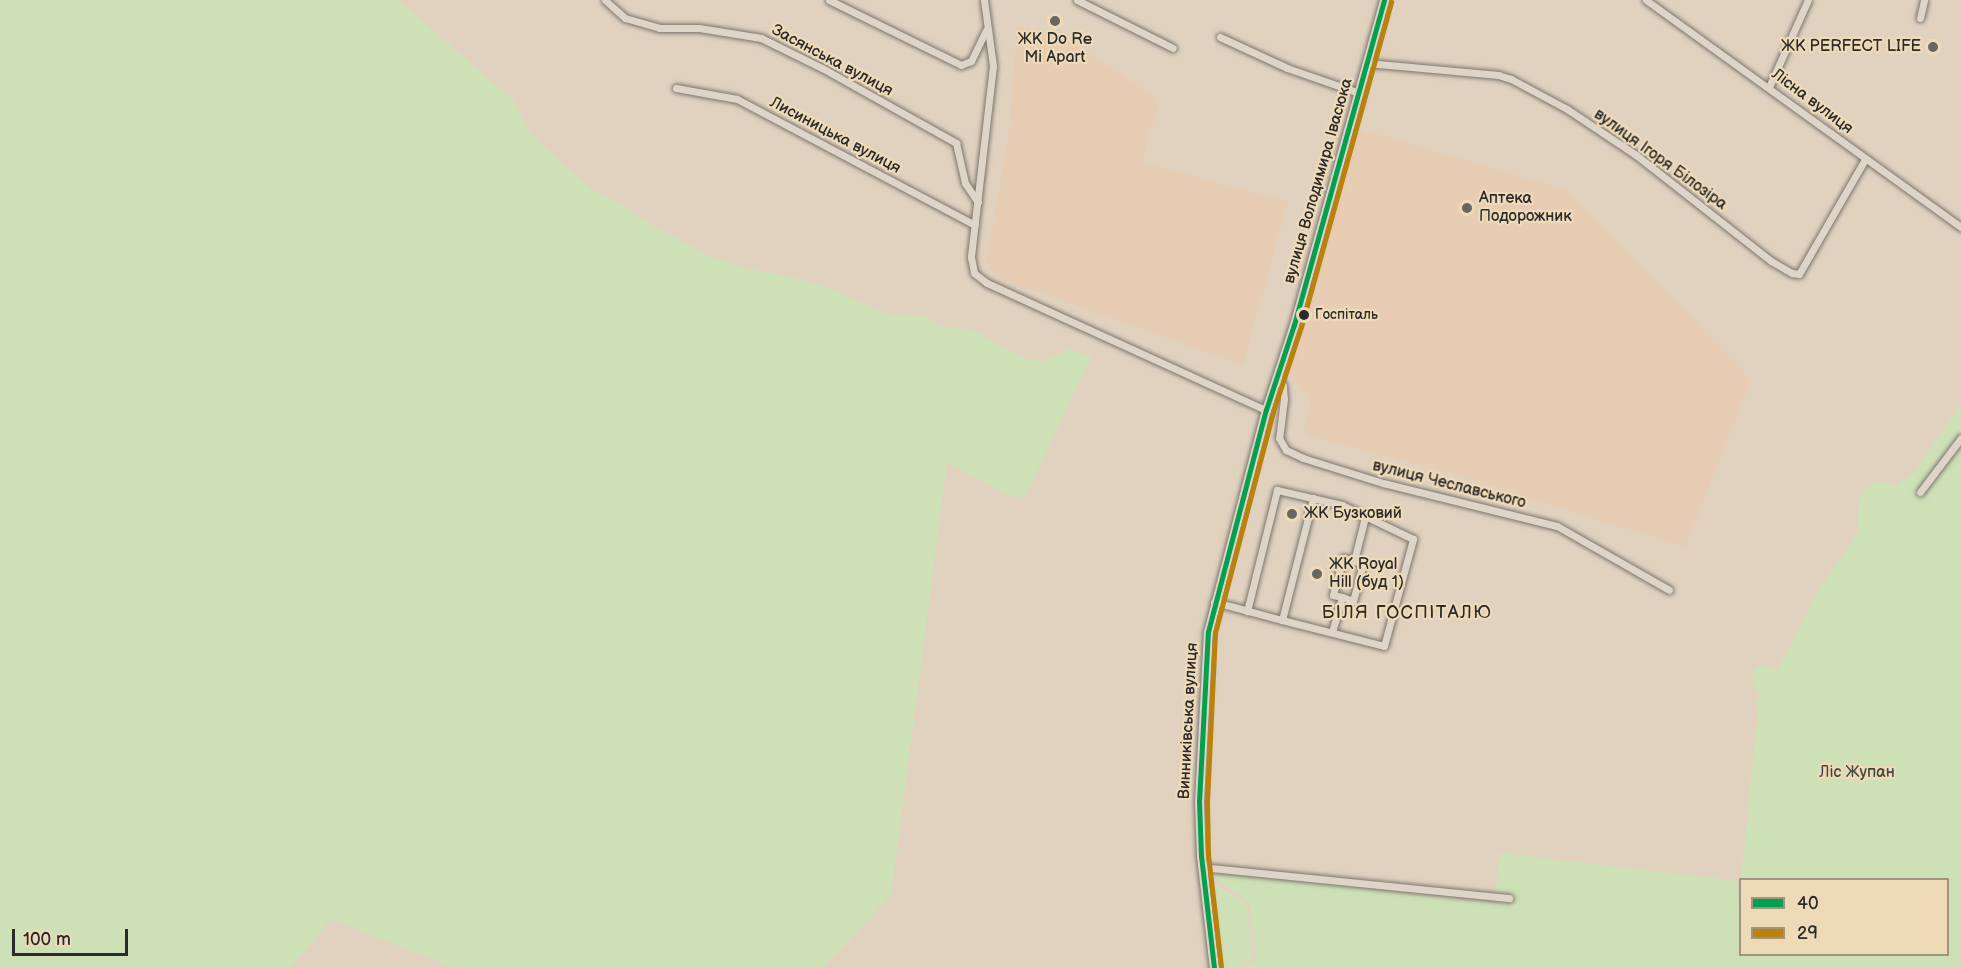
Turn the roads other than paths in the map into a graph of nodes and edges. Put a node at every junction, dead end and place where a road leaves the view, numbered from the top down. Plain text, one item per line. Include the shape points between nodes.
1 (605, 0) edge
2 (829, 0) edge
3 (984, 0) edge
4 (1077, 0) edge
5 (1384, 0) edge
6 (1646, 0) edge
7 (1808, 0) edge
8 (1924, 0) edge
9 (1920, 18) dead end
10 (986, 30) junction
11 (1220, 38) dead end
12 (1173, 48) dead end
13 (1367, 63) junction
14 (1770, 87) junction
15 (676, 88) dead end
16 (1359, 93) junction
17 (1865, 159) junction
18 (978, 202) junction
19 (975, 225) junction
20 (1961, 227) edge
21 (1279, 374) junction
22 (1266, 410) junction
23 (1960, 440) edge
24 (1920, 492) dead end
25 (1313, 498) junction
26 (1365, 517) junction
27 (1354, 561) junction
28 (1669, 590) dead end
29 (1341, 597) junction
30 (1215, 602) junction
31 (1247, 611) junction
32 (1282, 620) junction
33 (1332, 632) junction
34 (1202, 867) junction
35 (1509, 898) dead end
36 (1214, 968) edge

1 - 18 street, Засянська вулиця via 626,18 659,28 699,28 761,38 822,68 956,143 965,183
2 - 10 street via 961,65 971,61
3 - 10 street
4 - 12 street
5 - 13 main road, вулиця Володимира Івасюка
6 - 14 street, Лісна вулиця
7 - 14 street
8 - 9 street
10 - 18 street via 993,66
11 - 16 street via 1287,68
13 - 16 main road, вулиця Володимира Івасюка
13 - 17 street, вулиця Ігоря Білозіра via 1511,79 1567,109 1636,155 1771,261 1792,273 1799,274
14 - 17 street, Лісна вулиця
15 - 19 street, Лисиницька вулиця via 737,99
16 - 21 main road, вулиця Володимира Івасюка
17 - 20 street, Лісна вулиця
18 - 19 street
19 - 22 street via 972,267 980,278
21 - 22 main road, вулиця Володимира Івасюка
21 - 28 street, вулиця Чеславського via 1284,399 1279,438 1287,450 1303,459 1557,526
22 - 30 main road, Винниківська вулиця
23 - 24 street
25 - 26 street via 1342,505
25 - 31 street via 1277,490
25 - 32 street
26 - 27 street
26 - 33 street via 1413,539 1384,646
27 - 29 street via 1343,558 1334,595
27 - 29 street via 1363,564 1353,601
29 - 33 street
30 - 31 street
30 - 34 main road, Винниківська вулиця via 1208,632 1202,722
31 - 32 street
32 - 33 street
34 - 35 street
34 - 36 main road, Винниківська вулиця

